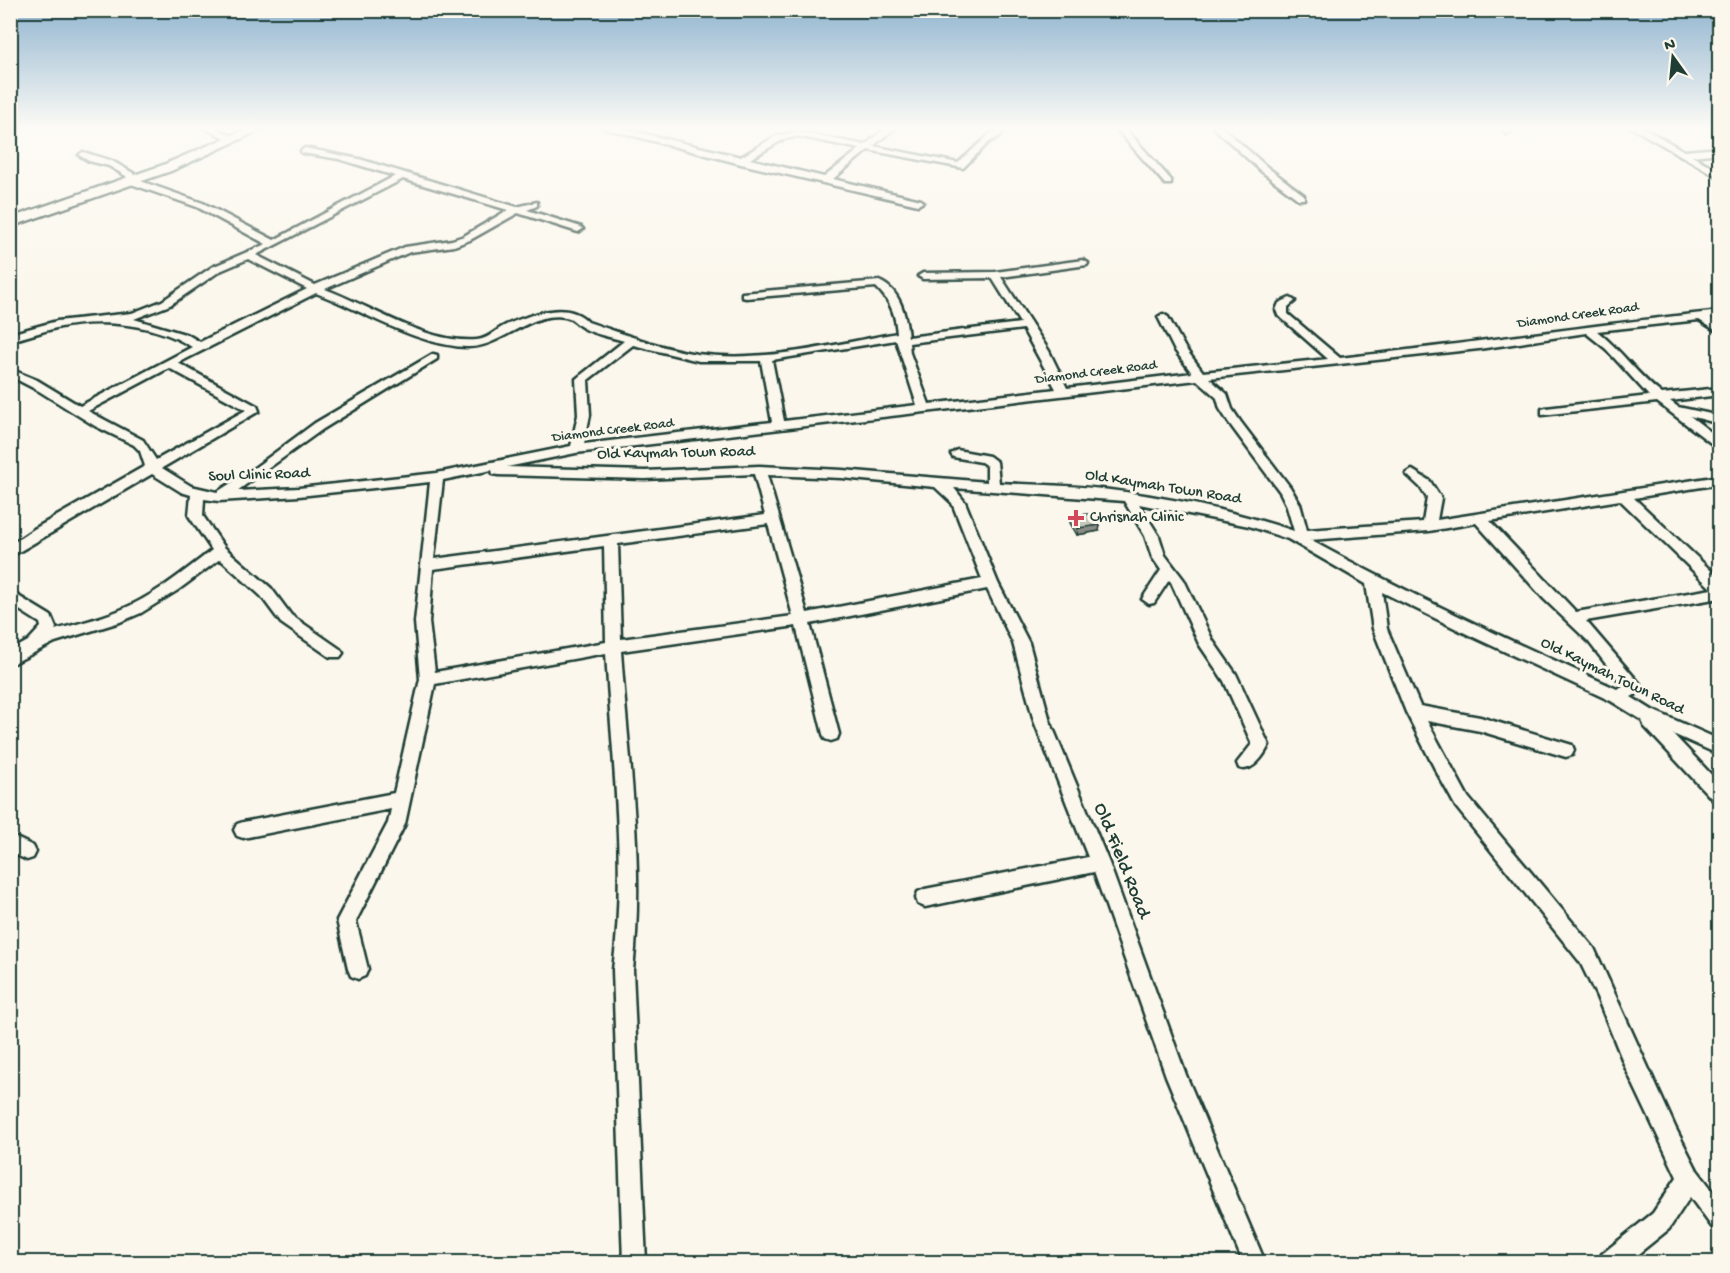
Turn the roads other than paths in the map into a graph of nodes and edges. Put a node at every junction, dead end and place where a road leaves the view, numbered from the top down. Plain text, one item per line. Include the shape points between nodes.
1 (115, 186) edge
2 (147, 186) edge
3 (382, 186) edge
4 (439, 186) edge
5 (853, 186) edge
6 (1287, 186) edge
7 (1301, 197) dead end
8 (918, 202) dead end
9 (534, 204) dead end
10 (515, 211) junction
11 (10, 223) edge
12 (578, 229) dead end
13 (271, 245) junction
14 (249, 255) junction
15 (1083, 263) dead end
16 (995, 275) junction
17 (923, 276) dead end
18 (316, 289) junction
19 (746, 295) dead end
20 (1290, 300) dead end
21 (1719, 314) edge
22 (1163, 316) dead end
23 (1701, 316) junction
24 (121, 319) junction
25 (1027, 325) junction
26 (1588, 329) junction
27 (1719, 330) edge
28 (10, 338) edge
29 (901, 338) junction
30 (631, 340) junction
31 (200, 346) junction
32 (434, 357) dead end
33 (766, 357) junction
34 (1338, 362) junction
35 (171, 364) junction
36 (10, 372) edge
37 (1200, 376) junction
38 (1719, 391) edge
39 (1063, 392) junction
40 (1662, 400) junction
41 (924, 408) junction
42 (1674, 409) junction
43 (81, 410) junction
44 (1546, 412) dead end
45 (1719, 420) edge
46 (779, 425) junction
47 (1719, 446) edge
48 (576, 450) junction
49 (957, 454) dead end
50 (152, 468) junction
51 (477, 470) junction
52 (759, 470) junction
53 (1412, 474) dead end
54 (437, 477) junction
55 (1719, 480) edge
56 (938, 483) junction
57 (993, 487) junction
58 (198, 494) junction
59 (1624, 496) junction
60 (219, 497) junction
61 (1129, 498) junction
62 (773, 519) junction
63 (1480, 519) junction
64 (1430, 526) junction
65 (1298, 536) junction
66 (611, 540) junction
67 (219, 551) junction
68 (10, 552) edge
69 (427, 565) junction
70 (1169, 570) junction
71 (1373, 581) junction
72 (991, 583) junction
73 (1719, 588) edge
74 (1719, 593) edge
75 (10, 596) edge
76 (1149, 598) dead end
77 (1572, 618) junction
78 (802, 620) junction
79 (31, 646) junction
80 (614, 646) junction
81 (335, 653) dead end
82 (10, 659) edge
83 (428, 678) junction
84 (1617, 696) junction
85 (1414, 712) junction
86 (1646, 715) junction
87 (831, 734) dead end
88 (1719, 748) edge
89 (1566, 750) dead end
90 (1245, 763) dead end
91 (1719, 796) edge
92 (401, 799) junction
93 (243, 830) dead end
94 (10, 843) edge
95 (27, 852) dead end
96 (1100, 863) junction
97 (925, 898) dead end
98 (358, 969) dead end
99 (1689, 1178) junction
100 (1719, 1219) edge
101 (634, 1263) edge
102 (1254, 1263) edge
103 (1610, 1263) edge

1 - 11 highway
2 - 13 street via 200,205
3 - 13 street
4 - 10 street
5 - 8 street
6 - 7 street
9 - 10 street
10 - 12 street
10 - 18 street via 467,238 402,251
13 - 14 street
14 - 18 street
14 - 24 street via 216,269 166,303
15 - 16 street
16 - 17 street
16 - 25 street
18 - 30 street via 425,336 466,344 487,342 508,328 553,313 568,314 584,324
18 - 31 street
19 - 29 street via 879,284 900,312
20 - 34 street via 1283,305 1283,315
21 - 23 street, Diamond Creek Road
22 - 37 street
23 - 26 street, Diamond Creek Road
23 - 27 street
24 - 28 street via 57,324
24 - 31 street via 184,337
25 - 29 street
25 - 39 street
26 - 34 street, Diamond Creek Road
26 - 40 street
29 - 33 street
29 - 41 street
30 - 33 street via 714,359
30 - 48 street via 582,379 585,413
31 - 35 street
32 - 60 street via 319,426
33 - 46 street
34 - 37 street, Diamond Creek Road
35 - 43 street
35 - 50 street via 254,410
36 - 43 street, Soul Clinic Road
37 - 39 street, Diamond Creek Road
37 - 65 street via 1223,397 1226,410 1285,490 1293,504
38 - 40 street
39 - 41 street, Diamond Creek Road
40 - 42 street
40 - 44 street
41 - 46 street, Diamond Creek Road
42 - 45 street
42 - 47 street
43 - 50 street, Soul Clinic Road via 142,445
46 - 48 street, Diamond Creek Road
48 - 51 street, Diamond Creek Road
49 - 57 street via 985,459 993,465
50 - 58 street, Soul Clinic Road
50 - 68 street
51 - 52 street, Old Kaymah Town Road via 645,475
51 - 54 street, Soul Clinic Road
52 - 56 street, Old Kaymah Town Road
52 - 62 street
53 - 64 street via 1434,498
54 - 60 street, Soul Clinic Road
54 - 69 street
55 - 59 street
56 - 57 street, Old Kaymah Town Road
56 - 72 street, Old Field Road via 958,502
57 - 61 street, Old Kaymah Town Road
58 - 60 street, Soul Clinic Road
58 - 67 street via 196,516
59 - 63 street
59 - 73 street
61 - 65 street, Old Kaymah Town Road via 1252,522
61 - 70 street
62 - 66 street
62 - 78 street
63 - 64 street
63 - 77 street
64 - 65 street
65 - 71 street, Old Kaymah Town Road
66 - 69 street
66 - 80 street
67 - 79 street via 138,608
67 - 81 street via 266,592 286,619
69 - 83 street via 422,622
70 - 76 street
70 - 90 street via 1255,728 1261,745
71 - 84 street, Old Kaymah Town Road
71 - 85 street via 1380,629
72 - 78 street
72 - 96 street, Old Field Road via 1021,643 1048,737
74 - 77 street
75 - 79 street via 46,620 49,628
77 - 84 street via 1593,637 1634,688
78 - 80 street
78 - 87 street
79 - 82 street
80 - 83 street
80 - 101 street via 627,840 623,970
83 - 92 street
84 - 86 street, Old Kaymah Town Road
85 - 89 street via 1480,724
85 - 99 street via 1462,801 1587,955
86 - 88 street, Old Kaymah Town Road
86 - 91 street
92 - 93 street
92 - 98 street via 396,824 346,920
94 - 95 street
96 - 97 street
96 - 102 street, Old Field Road via 1176,1076
99 - 100 street
99 - 103 street via 1660,1221

